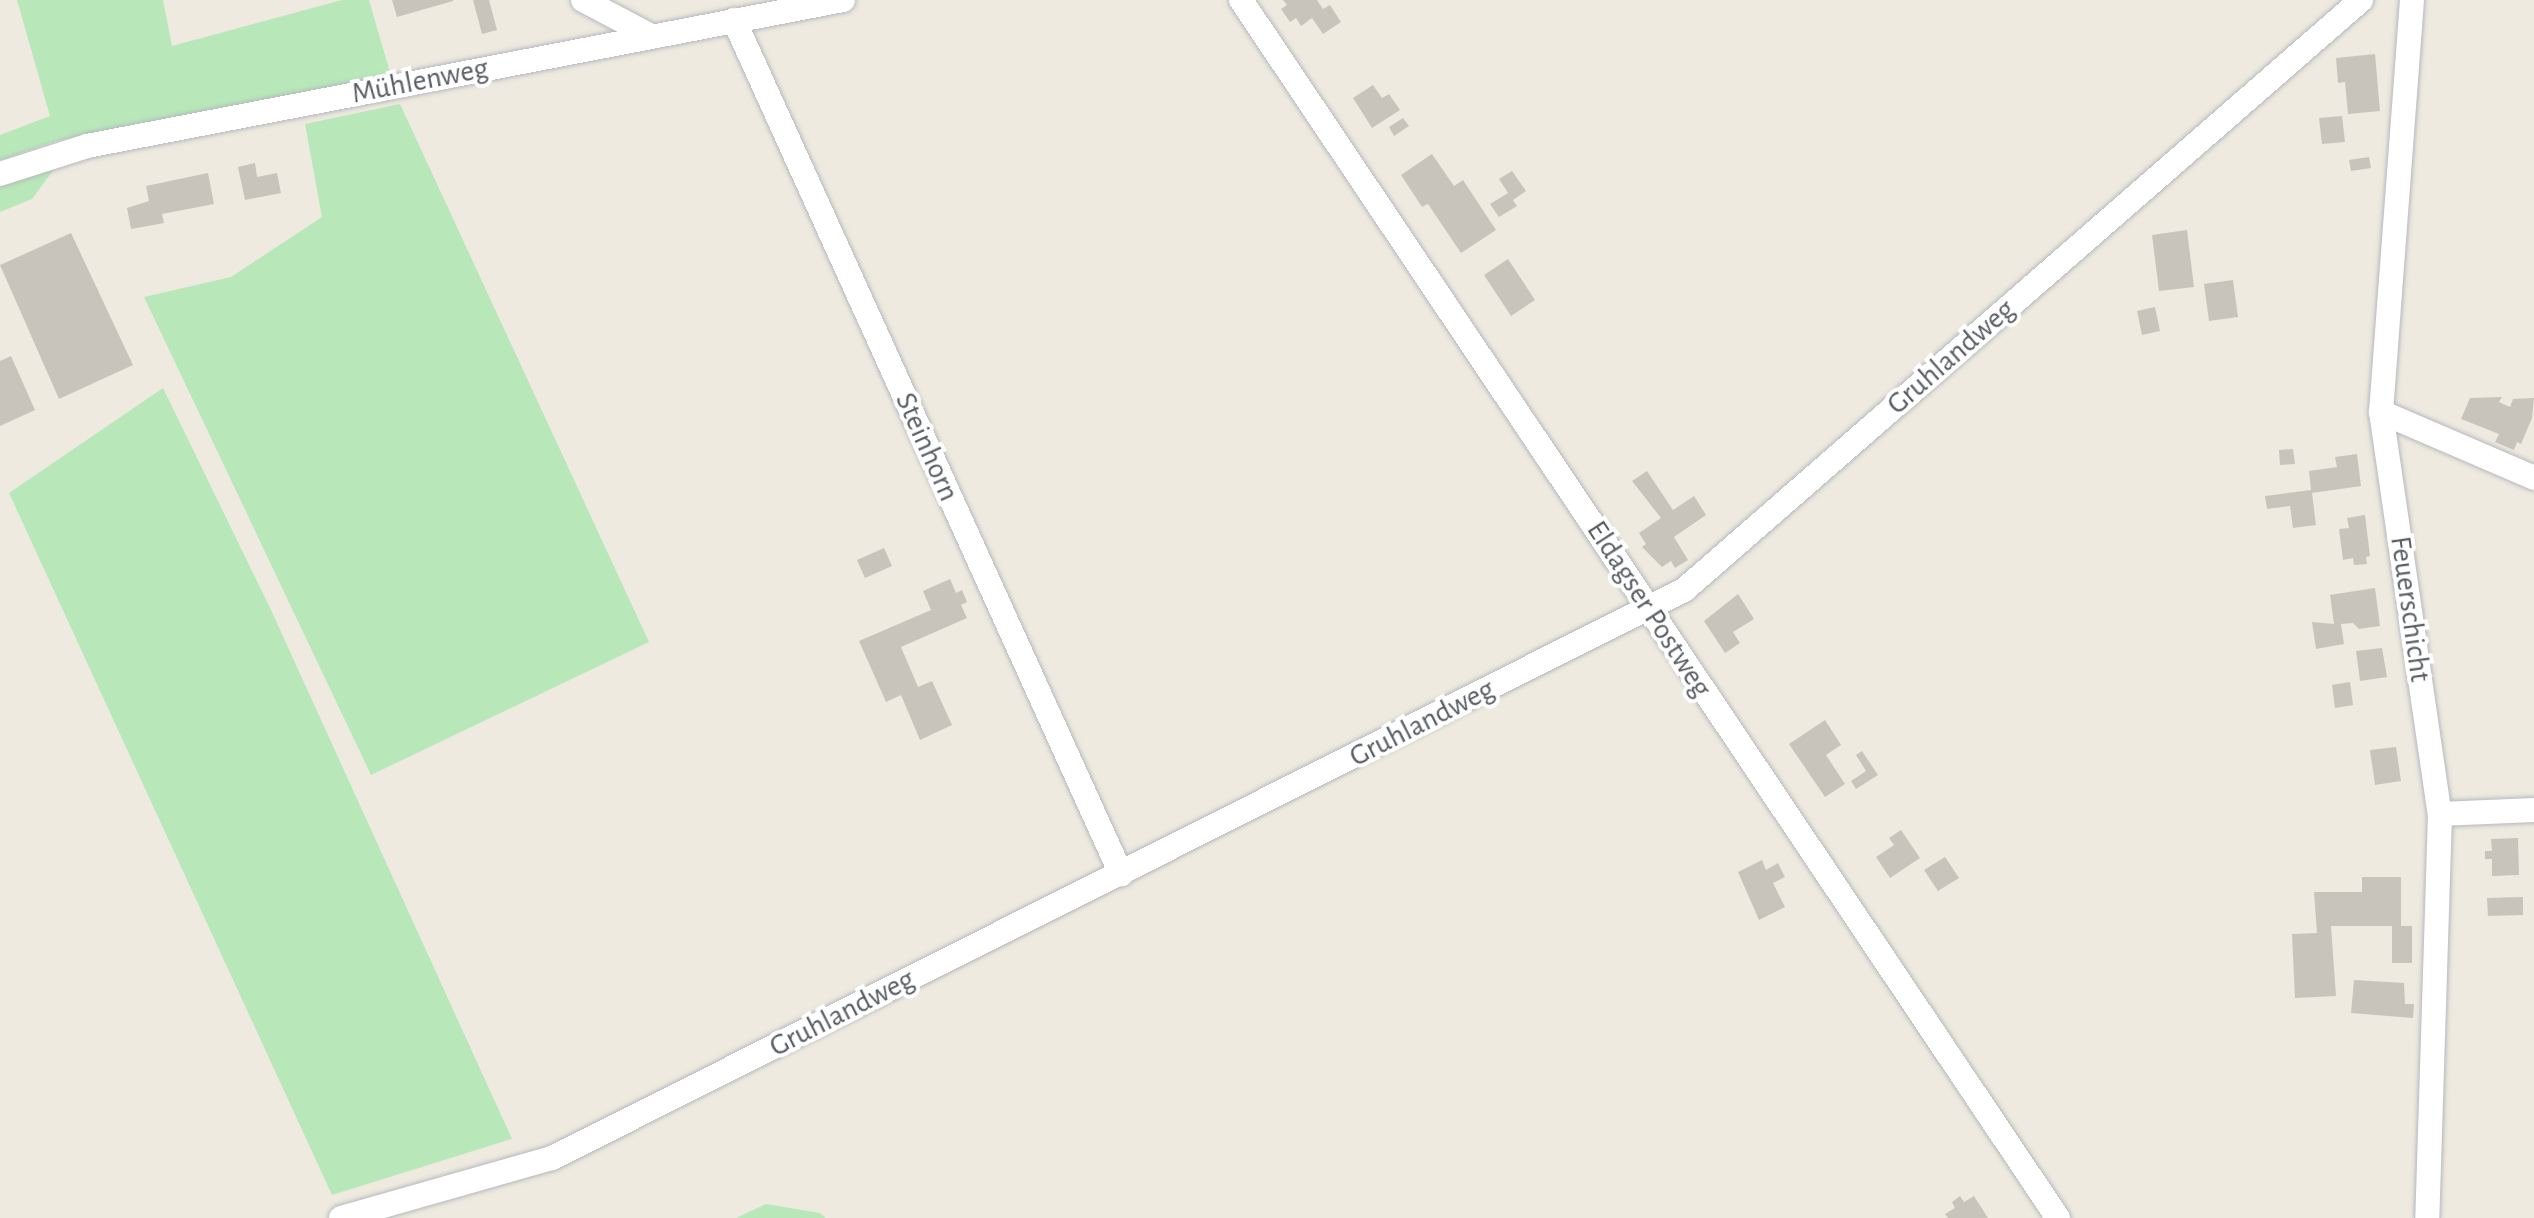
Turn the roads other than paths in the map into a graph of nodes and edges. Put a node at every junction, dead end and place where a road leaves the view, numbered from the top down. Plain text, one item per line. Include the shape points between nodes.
1 (583, 0) edge
2 (843, 0) edge
3 (1241, 0) edge
4 (2361, 0) edge
5 (2412, 0) edge
6 (734, 20) junction
7 (651, 36) junction
8 (0, 174) edge
9 (2381, 412) junction
10 (2534, 478) edge
11 (1647, 610) junction
12 (2534, 810) edge
13 (2440, 814) junction
14 (1121, 874) junction
15 (341, 1218) edge
16 (2058, 1218) edge
17 (2427, 1218) edge

1 - 7 street
2 - 6 street, Mühlenweg
3 - 11 street, Eldagser Postweg
4 - 11 street, Gruhlandweg via 1684,590
5 - 9 street, Feuerschicht
6 - 7 street, Mühlenweg
6 - 14 street, Steinhorn
7 - 8 street, Mühlenweg via 87,146
9 - 10 street
9 - 13 street, Feuerschicht
11 - 14 street, Gruhlandweg
11 - 16 street, Eldagser Postweg
12 - 13 street
13 - 17 street, Feuerschicht
14 - 15 street, Gruhlandweg via 552,1158

